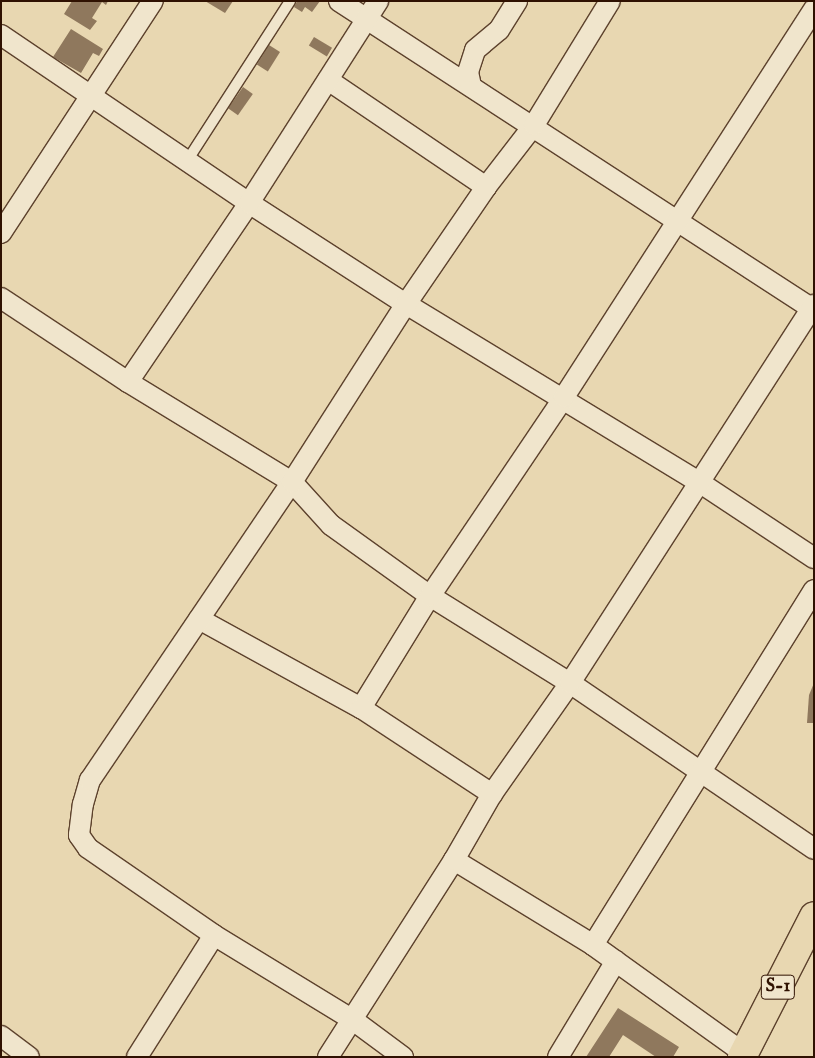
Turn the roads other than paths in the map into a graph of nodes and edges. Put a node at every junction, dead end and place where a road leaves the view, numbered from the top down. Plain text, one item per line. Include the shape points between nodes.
1 (153, 1) edge
2 (290, 1) edge
3 (339, 1) edge
4 (378, 1) edge
5 (517, 1) edge
6 (610, 1) edge
7 (814, 8) edge
8 (366, 19) junction
9 (1, 35) edge
10 (328, 80) junction
11 (471, 86) junction
12 (90, 96) junction
13 (534, 126) junction
14 (187, 161) junction
15 (486, 187) junction
16 (249, 203) junction
17 (678, 219) junction
18 (1, 233) edge
19 (1, 298) edge
20 (406, 304) junction
21 (813, 308) edge
22 (128, 382) junction
23 (564, 397) junction
24 (292, 482) junction
25 (699, 482) junction
26 (814, 558) edge
27 (814, 590) edge
28 (430, 596) junction
29 (199, 619) junction
30 (570, 683) junction
31 (361, 708) junction
32 (701, 772) junction
33 (492, 794) junction
34 (814, 849) edge
35 (454, 860) junction
36 (814, 916) edge
37 (214, 935) junction
38 (593, 945) junction
39 (616, 961) junction
40 (353, 1020) junction
41 (1, 1036) edge
42 (743, 1055) edge
43 (29, 1057) edge
44 (137, 1057) edge
45 (328, 1057) edge
46 (402, 1057) edge
47 (558, 1057) edge

1 - 12 street
2 - 14 lane
3 - 8 street
4 - 8 street
5 - 11 street via 499,30 475,50 468,72
6 - 13 street
7 - 17 street
8 - 10 street
8 - 11 street
9 - 12 street
10 - 15 street
10 - 16 street
11 - 13 street
12 - 14 street
12 - 18 street
13 - 15 street
13 - 17 street
14 - 16 street
15 - 20 street
16 - 20 street
16 - 22 street
17 - 21 street
17 - 23 street
19 - 22 street
20 - 23 street
20 - 24 street
21 - 25 street
22 - 24 street
23 - 25 street
23 - 28 street
24 - 28 street via 330,524
24 - 29 street
25 - 26 street
25 - 30 street
27 - 32 street
28 - 30 street
28 - 31 street
29 - 31 street
29 - 37 street via 90,780 79,836 88,848
30 - 32 street
30 - 33 street
31 - 33 street
32 - 34 street
32 - 38 street
33 - 35 street
35 - 38 street
35 - 40 street
36 - 42 main road, S-1
37 - 40 street
37 - 44 street
38 - 39 street
39 - 42 street
39 - 47 street
40 - 45 street
40 - 46 street
41 - 43 street

